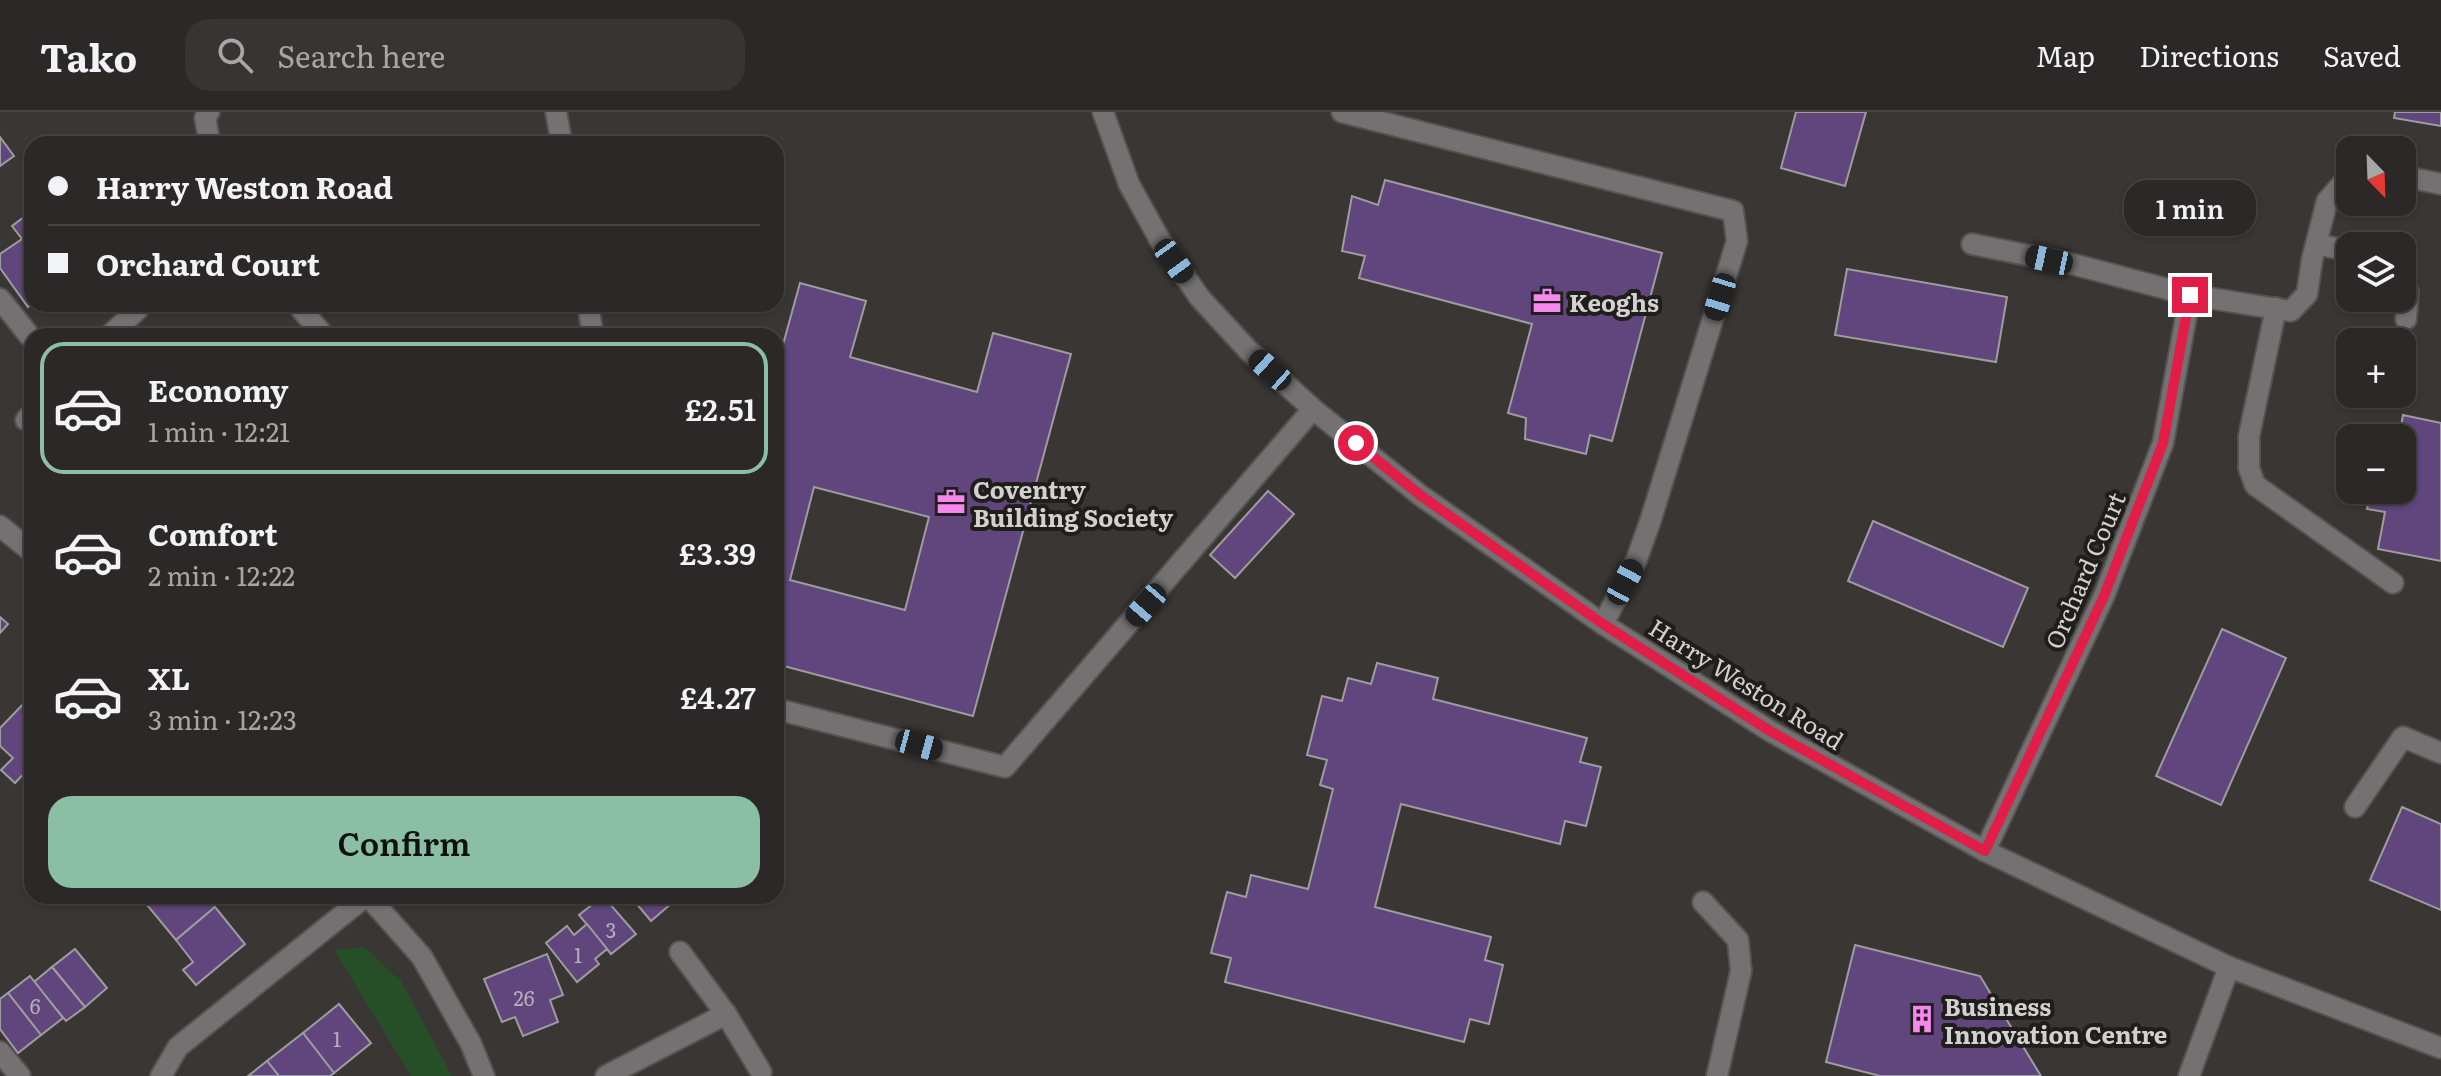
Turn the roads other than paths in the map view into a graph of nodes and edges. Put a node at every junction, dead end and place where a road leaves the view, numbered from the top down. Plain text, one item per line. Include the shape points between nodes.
1 (556, 112) edge
2 (1103, 112) edge
3 (1342, 112) edge
4 (207, 115) edge
5 (209, 136) edge
6 (560, 136) edge
7 (2416, 179) edge
8 (2441, 184) edge
9 (2336, 191) edge
10 (1972, 244) dead end
11 (2316, 244) junction
12 (2336, 248) edge
13 (2190, 295) junction
14 (0, 299) edge
15 (2283, 310) junction
16 (135, 312) edge
17 (304, 312) edge
18 (2407, 312) edge
19 (2406, 319) dead end
20 (118, 328) edge
21 (317, 328) edge
22 (24, 329) edge
23 (1313, 409) junction
24 (0, 526) edge
25 (24, 546) edge
26 (2393, 583) dead end
27 (1603, 624) junction
28 (784, 711) edge
29 (2441, 753) edge
30 (2355, 807) dead end
31 (1985, 851) junction
32 (1703, 902) dead end
33 (357, 904) edge
34 (374, 904) edge
35 (680, 952) dead end
36 (2229, 967) junction
37 (726, 1014) junction
38 (2441, 1048) edge
39 (0, 1052) edge
40 (761, 1072) dead end
41 (20, 1076) edge
42 (161, 1076) edge
43 (484, 1076) edge
44 (606, 1076) edge
45 (1717, 1076) edge
46 (2189, 1076) edge

1 - 6 street
2 - 23 street, Harry Weston Road via 1129,184 1200,298
3 - 27 street via 1733,211 1737,241 1650,522
4 - 5 street
7 - 8 street
9 - 11 street via 2327,201
10 - 13 street
11 - 12 street
11 - 15 street via 2307,294
13 - 15 street
13 - 31 street, Orchard Court via 2163,443 2104,596
14 - 22 street
15 - 26 street via 2249,436 2255,485
16 - 20 street
17 - 21 street
18 - 19 street
23 - 27 street, Harry Weston Road via 1420,495
23 - 28 street via 1005,767
24 - 25 street
27 - 31 street, Harry Weston Road via 1770,731
29 - 30 street via 2403,737
31 - 36 street, Harry Weston Road
32 - 45 street via 1738,940 1741,971
33 - 42 street via 178,1047
34 - 43 street via 422,957
35 - 37 street
36 - 38 street, Harry Weston Road
36 - 46 street
37 - 40 street
37 - 44 street
39 - 41 street

